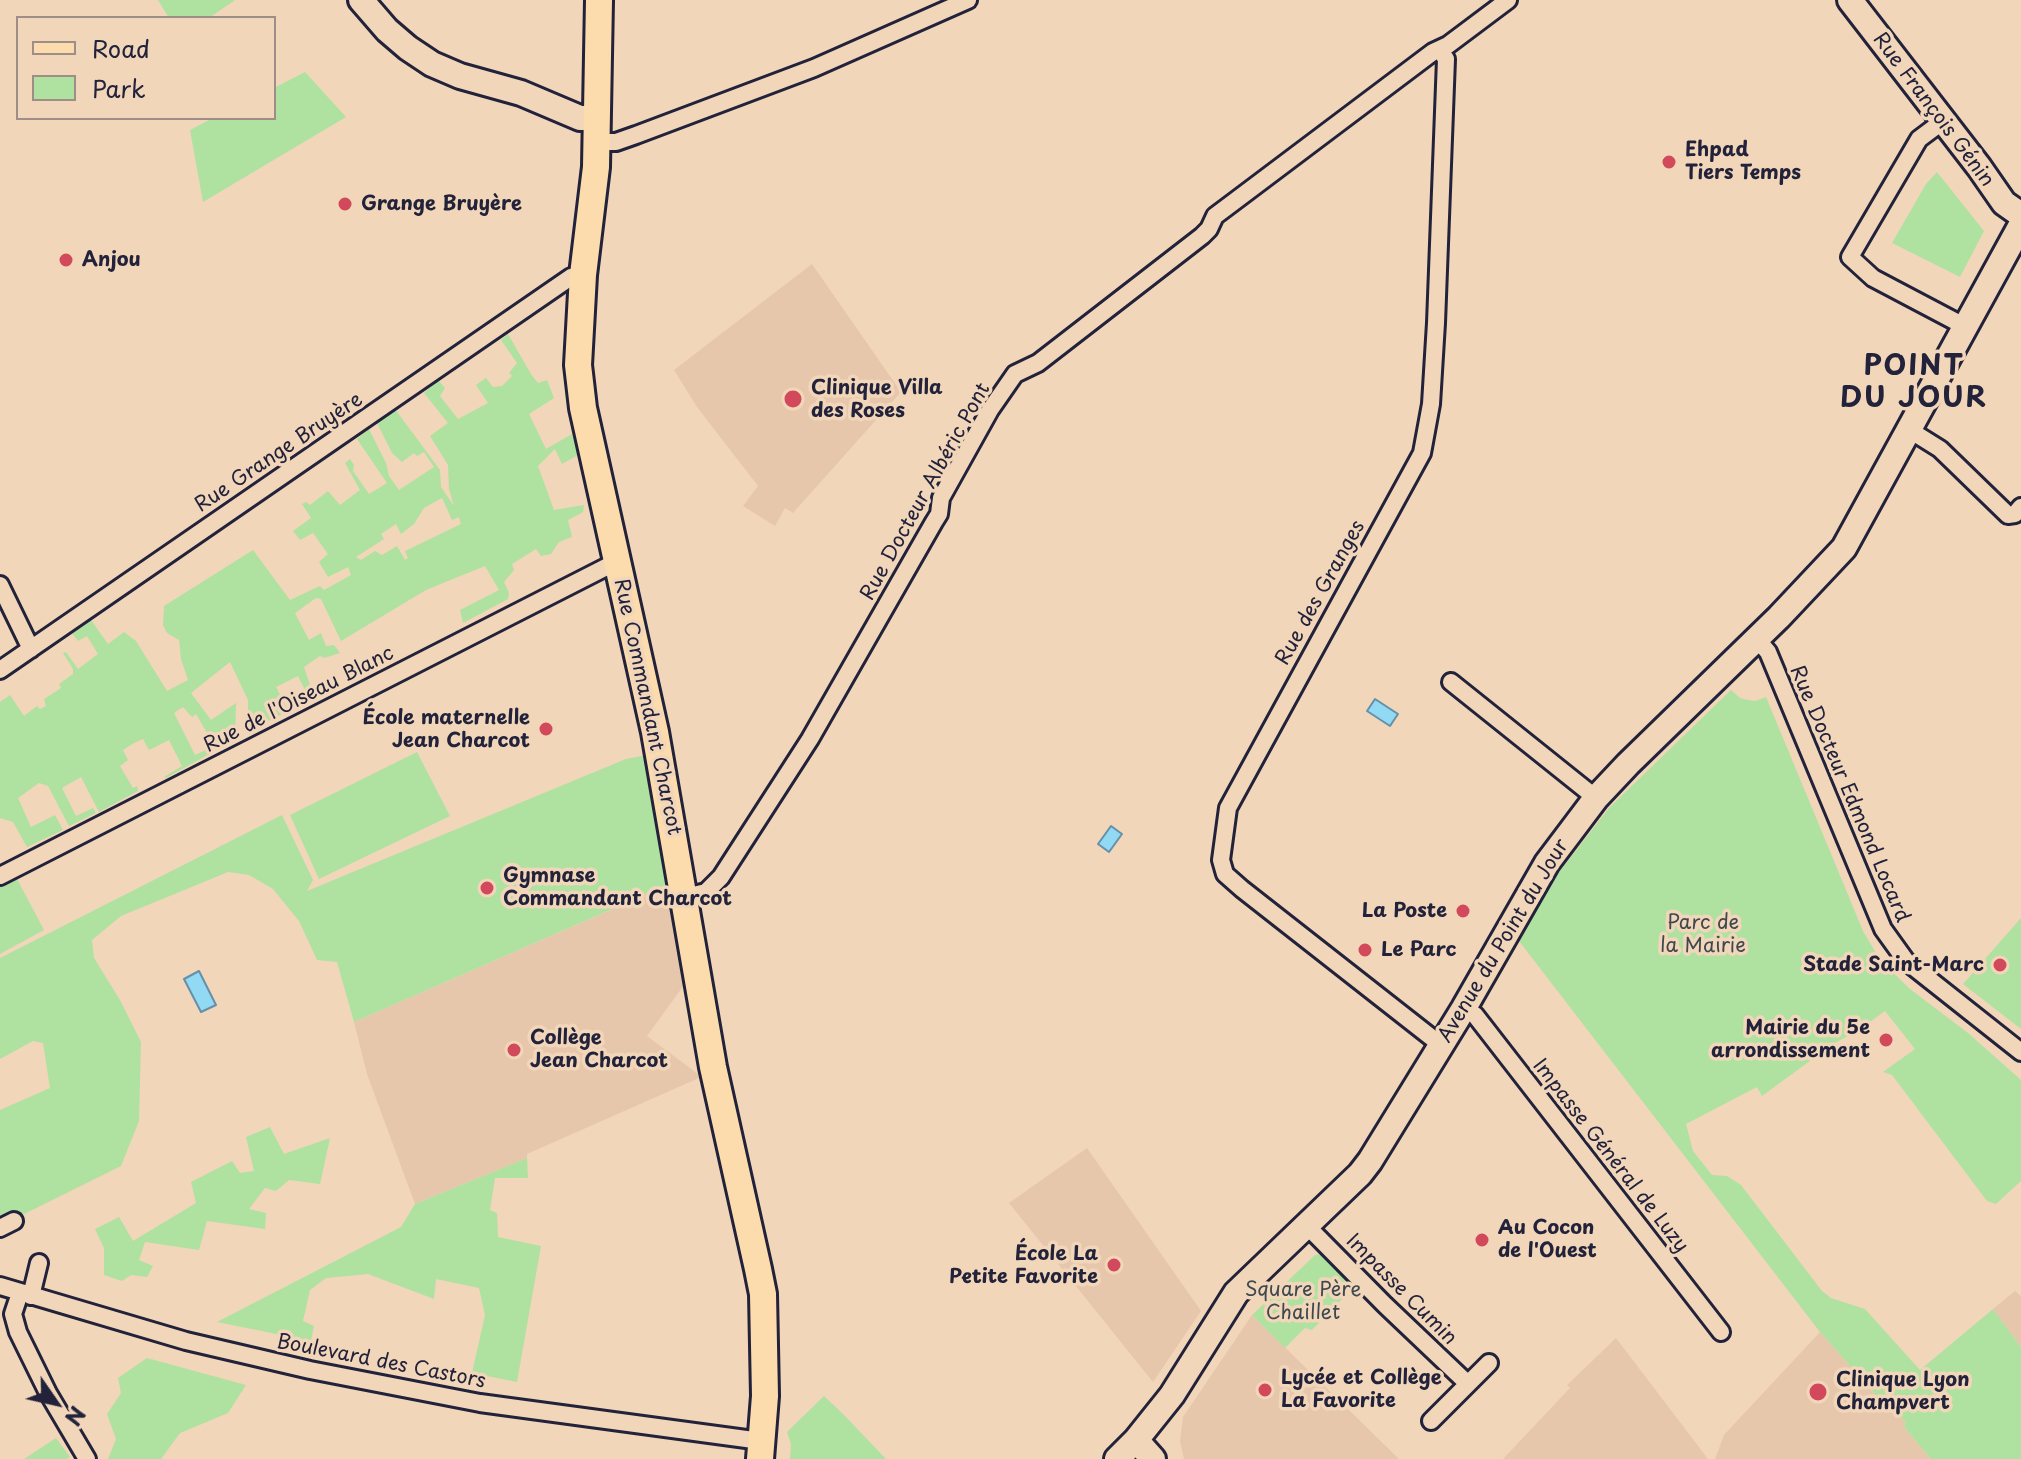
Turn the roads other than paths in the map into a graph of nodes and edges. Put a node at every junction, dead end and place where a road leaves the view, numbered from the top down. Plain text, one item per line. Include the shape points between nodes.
1 (361, 0) edge
2 (599, 0) edge
3 (968, 0) edge
4 (1508, 0) edge
5 (1850, 0) edge
6 (1440, 50) junction
7 (537, 99) junction
8 (597, 120) junction
9 (1943, 121) junction
10 (595, 177) junction
11 (2021, 215) edge
12 (2021, 225) edge
13 (583, 275) junction
14 (1966, 327) junction
15 (1908, 429) junction
16 (2021, 507) edge
17 (616, 562) junction
18 (0, 585) edge
19 (1757, 639) junction
20 (31, 649) junction
21 (0, 670) edge
22 (1451, 682) dead end
23 (1596, 798) junction
24 (0, 876) edge
25 (685, 897) junction
26 (1464, 1008) junction
27 (1441, 1045) junction
28 (2021, 1052) edge
29 (1307, 1226) junction
30 (39, 1263) dead end
31 (0, 1286) edge
32 (25, 1294) junction
33 (1721, 1332) dead end
34 (1489, 1363) dead end
35 (1467, 1383) junction
36 (1431, 1421) dead end
37 (1136, 1440) junction
38 (760, 1450) edge
39 (87, 1459) edge
40 (1117, 1459) edge
41 (1153, 1459) edge

1 - 7 main road via 387,30 432,64
2 - 8 main road, Rue Commandant Charcot
3 - 8 street via 814,68 616,142
4 - 6 street, Rue Docteur Albéric Pont
5 - 9 main road, Rue François Génin
6 - 25 street, Rue Docteur Albéric Pont via 1215,216 1202,236 1038,363 1015,374 990,410 941,498 939,514 810,739 721,877 706,892
6 - 27 street, Rue des Granges via 1446,59 1436,323 1422,453 1228,808 1221,860 1225,874 1242,889
7 - 8 main road
7 - 10 main road via 584,140
8 - 10 main road, Rue Commandant Charcot
9 - 11 main road, Rue François Génin via 2004,203
9 - 14 street via 1919,139 1850,257 1873,278
10 - 13 main road, Rue Commandant Charcot
12 - 14 main road, Avenue du Point du Jour
13 - 17 main road, Rue Commandant Charcot via 578,365
13 - 20 street, Rue Grange Bruyère via 559,285
14 - 15 main road, Avenue du Point du Jour
15 - 16 street via 1940,449 2008,515
15 - 19 main road, Avenue du Point du Jour via 1844,548
17 - 24 street, Rue de l'Oiseau Blanc
17 - 25 main road, Rue Commandant Charcot
18 - 20 street
19 - 23 main road, Avenue du Point du Jour
19 - 28 street, Rue Docteur Edmond Locard via 1768,652 1883,929 1906,961
20 - 21 street, Rue Grange Bruyère
22 - 23 street
23 - 26 main road, Avenue du Point du Jour via 1547,863
25 - 38 main road, Rue Commandant Charcot via 713,1067 763,1294
26 - 27 main road, Avenue du Point du Jour
26 - 33 street, Impasse Général de Luzy via 1475,1015
27 - 29 main road, Avenue du Point du Jour via 1370,1161
29 - 35 street, Impasse Cumin
29 - 37 main road, Avenue du Point du Jour via 1236,1293 1172,1395
30 - 32 street
31 - 32 street, Boulevard des Castors
32 - 38 street, Boulevard des Castors via 310,1370
32 - 39 street via 13,1314 18,1332
34 - 35 street
35 - 36 street
37 - 40 main road, Avenue du Point du Jour
37 - 41 main road

